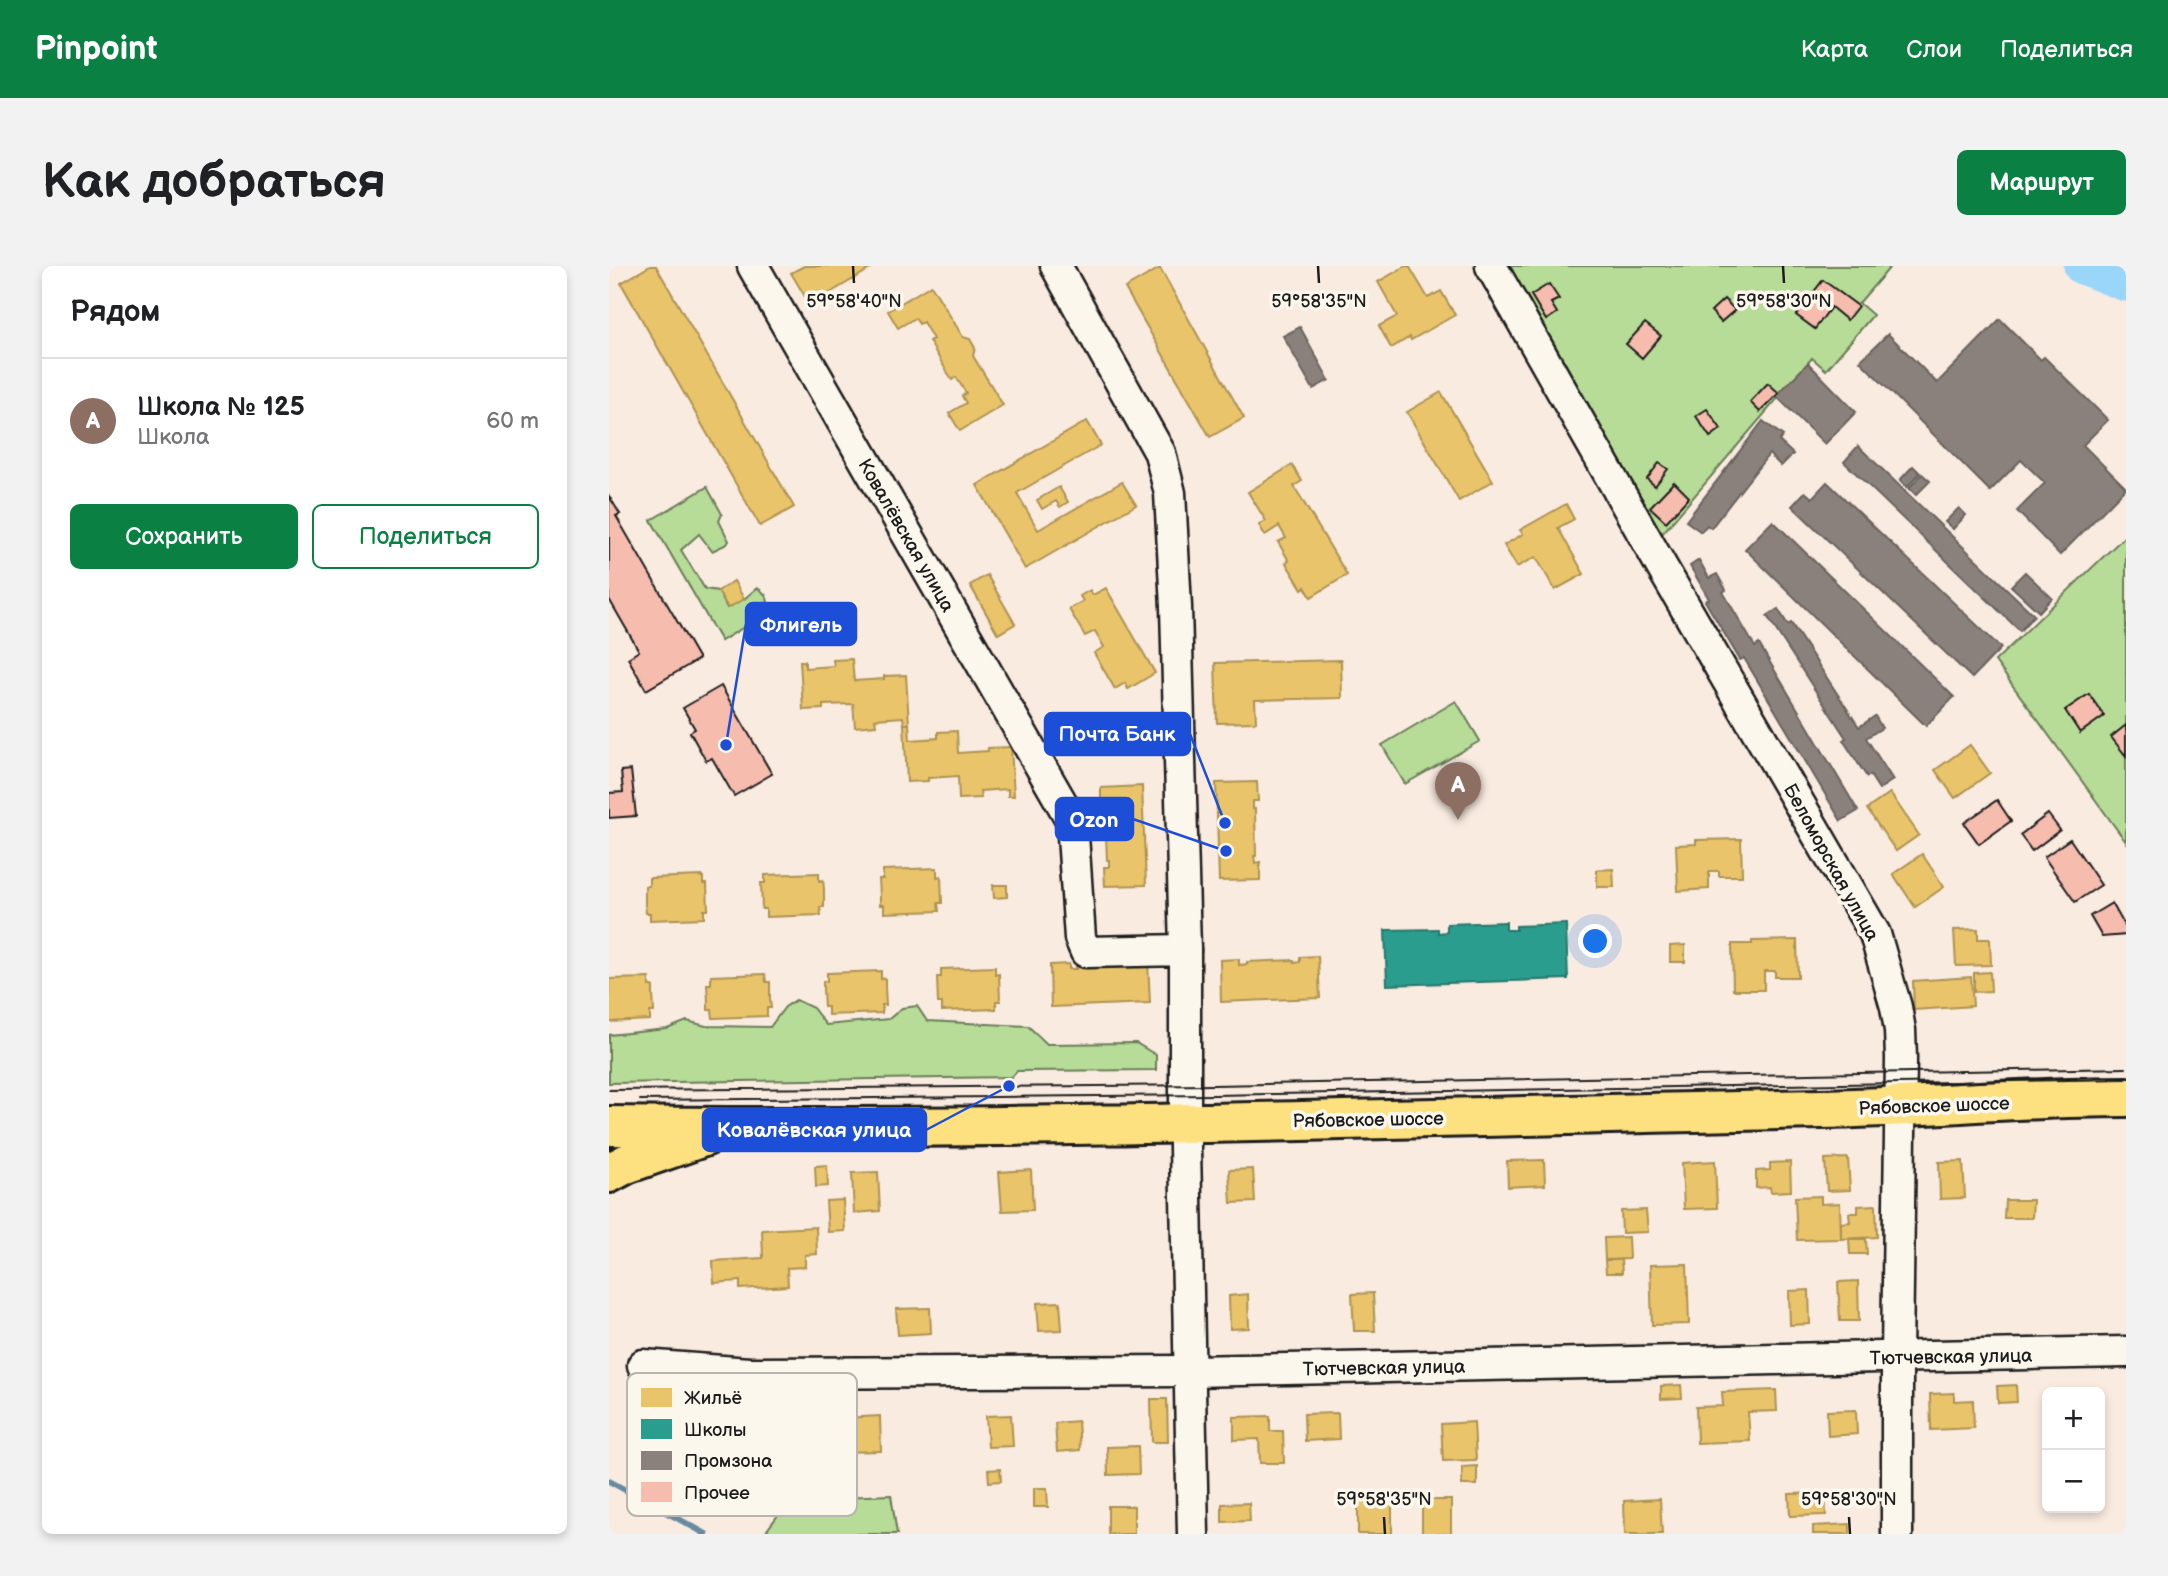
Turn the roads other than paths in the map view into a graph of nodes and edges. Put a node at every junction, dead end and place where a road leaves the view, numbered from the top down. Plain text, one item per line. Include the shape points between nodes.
1 (753, 266) edge
2 (1056, 266) edge
3 (1491, 266) edge
4 (1185, 950) junction
5 (2126, 1097) edge
6 (1902, 1107) junction
7 (1185, 1122) junction
8 (609, 1126) edge
9 (749, 1127) junction
10 (609, 1173) edge
11 (2126, 1352) edge
12 (1897, 1357) junction
13 (643, 1365) dead end
14 (1190, 1371) junction
15 (1193, 1534) edge
16 (1897, 1534) edge

1 - 4 street, Ковалёвская улица via 1072,821 1080,938 1086,952
2 - 4 street via 1160,453 1170,492
3 - 6 street, Беломорская улица via 1875,934 1900,1030
4 - 7 street
5 - 6 main road, Рябовское шоссе
6 - 7 main road, Рябовское шоссе
6 - 12 street, Беломорская улица
7 - 9 main road, Рябовское шоссе
7 - 14 street
8 - 9 main road, Рябовское шоссе
9 - 10 main road via 706,1136
11 - 12 street, Тютчевская улица
12 - 14 street, Тютчевская улица
12 - 16 street, Беломорская улица
13 - 14 street, Тютчевская улица via 749,1373
14 - 15 street

